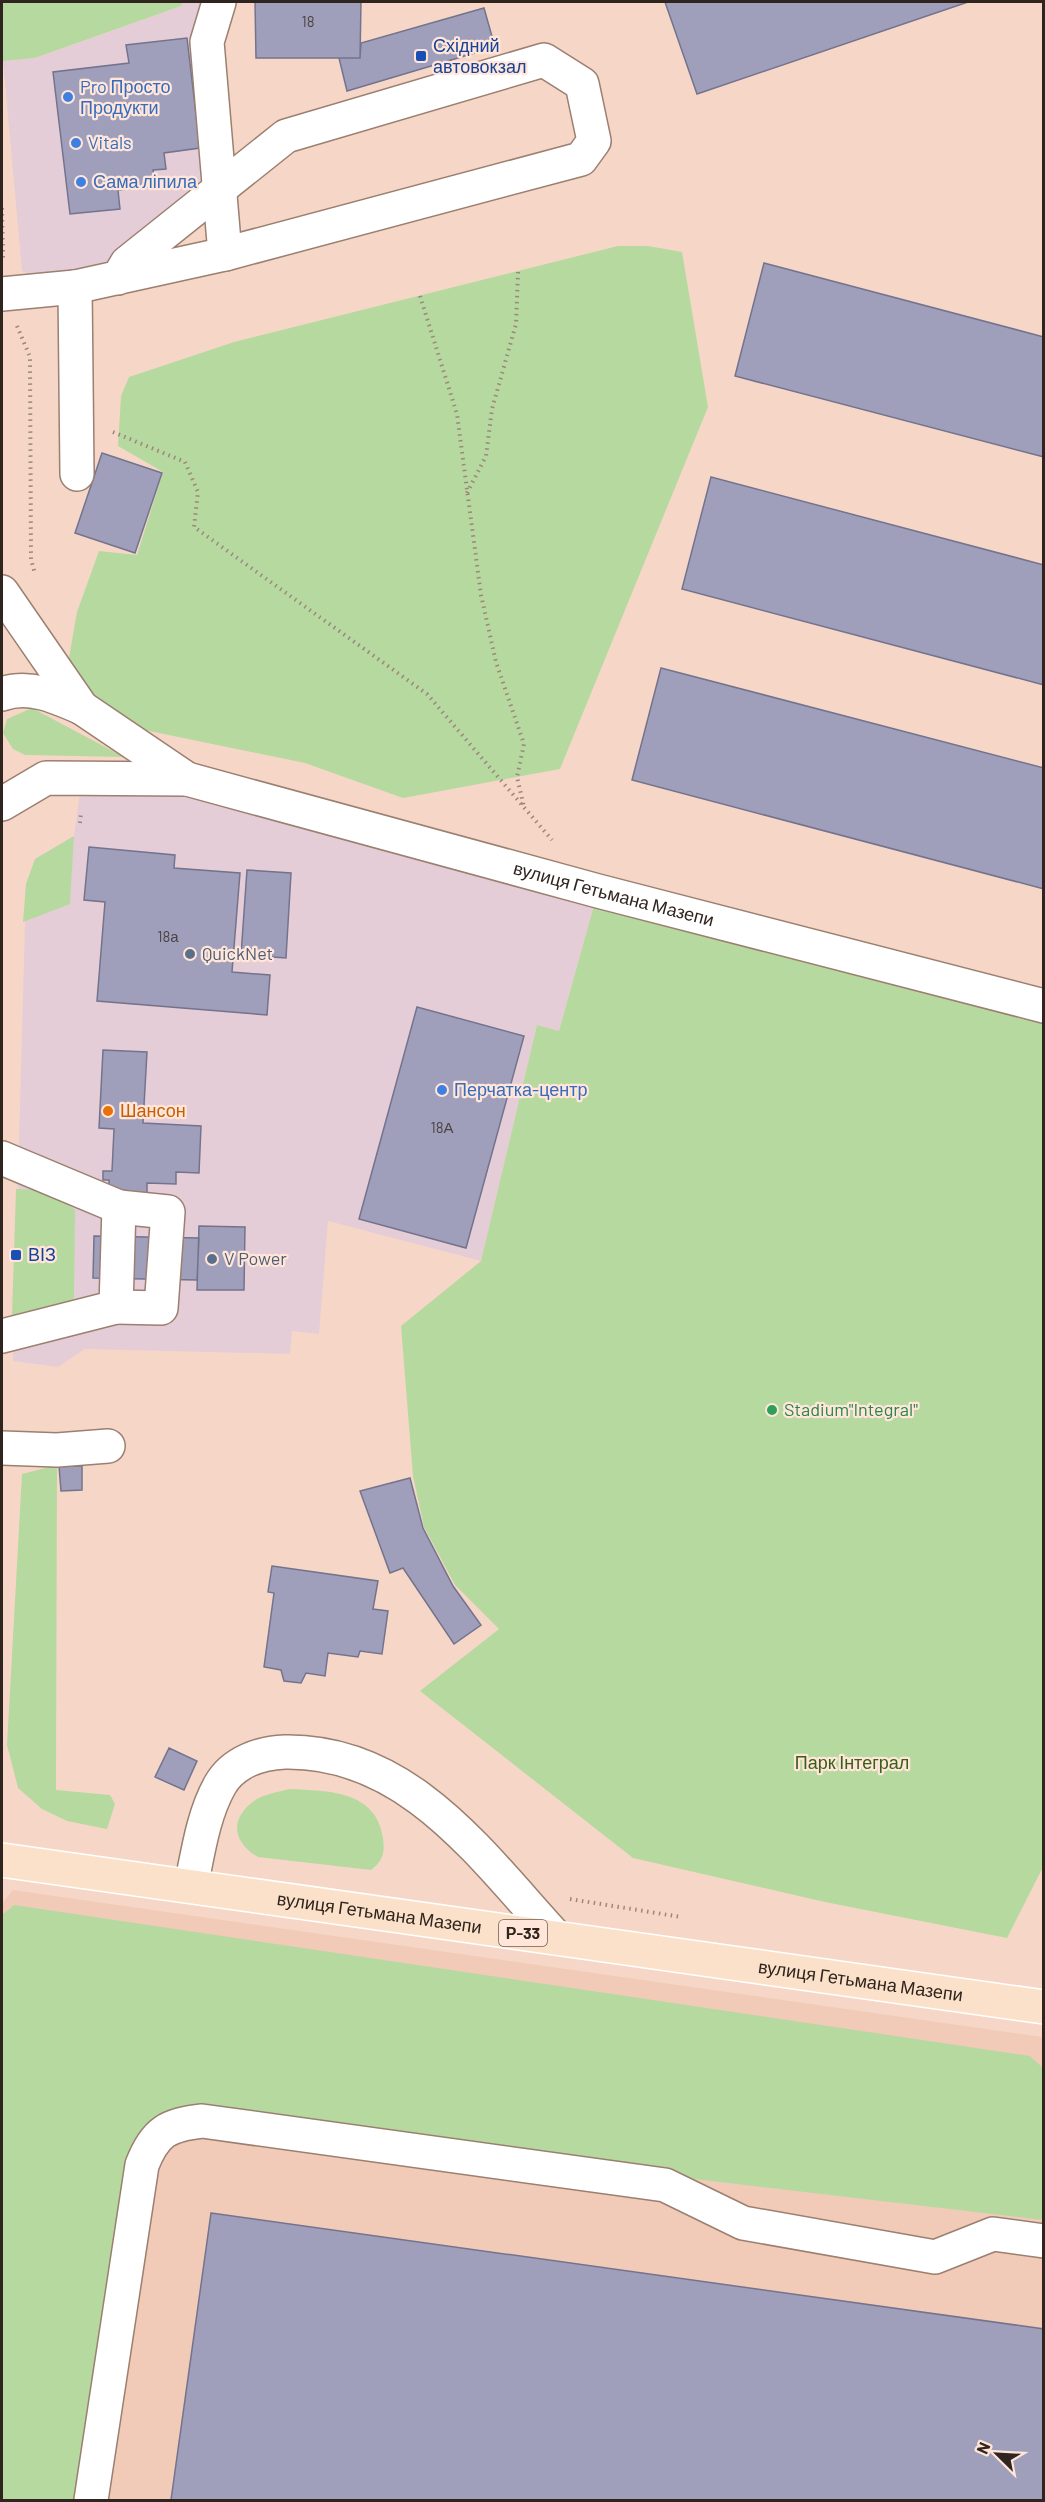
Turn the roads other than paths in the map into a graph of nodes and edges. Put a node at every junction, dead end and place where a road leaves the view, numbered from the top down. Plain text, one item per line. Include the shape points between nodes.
1 (219, 2) edge
2 (220, 191) junction
3 (225, 254) junction
4 (118, 278) junction
5 (75, 287) junction
6 (3, 294) edge
7 (77, 474) dead end
8 (2, 592) edge
9 (2, 694) edge
10 (82, 708) junction
11 (2, 771) edge
12 (46, 778) junction
13 (187, 779) junction
14 (2, 804) edge
15 (1044, 1006) edge
16 (2, 1158) edge
17 (119, 1207) junction
18 (116, 1307) junction
19 (2, 1336) edge
20 (108, 1446) dead end
21 (2, 1448) edge
22 (2, 1860) edge
23 (191, 1886) junction
24 (557, 1938) junction
25 (1044, 2007) edge
26 (1044, 2241) edge
27 (91, 2500) edge

1 - 2 street via 207,42
2 - 3 street
2 - 3 street via 286,136 544,60 582,84 594,141 582,159
2 - 4 street via 127,264
3 - 4 street
4 - 5 street
5 - 6 street
5 - 7 street
8 - 10 street
9 - 10 street via 46,693
10 - 13 street
11 - 12 street
12 - 13 street
12 - 14 street
13 - 15 street, вулиця Гетьмана Мазепи via 598,891
16 - 17 street
17 - 18 street
17 - 18 street via 168,1212 161,1308
18 - 19 street
20 - 21 street
22 - 23 main road, вулиця Гетьмана Мазепи / Р-33
23 - 24 main road, вулиця Гетьмана Мазепи / Р-33
23 - 24 street via 220,1785 239,1763 272,1752 306,1752 353,1763 389,1778 422,1800 478,1848
24 - 25 main road, вулиця Гетьмана Мазепи / Р-33
26 - 27 street via 993,2234 935,2257 743,2223 665,2185 202,2121 180,2124 163,2131 150,2146 142,2165

